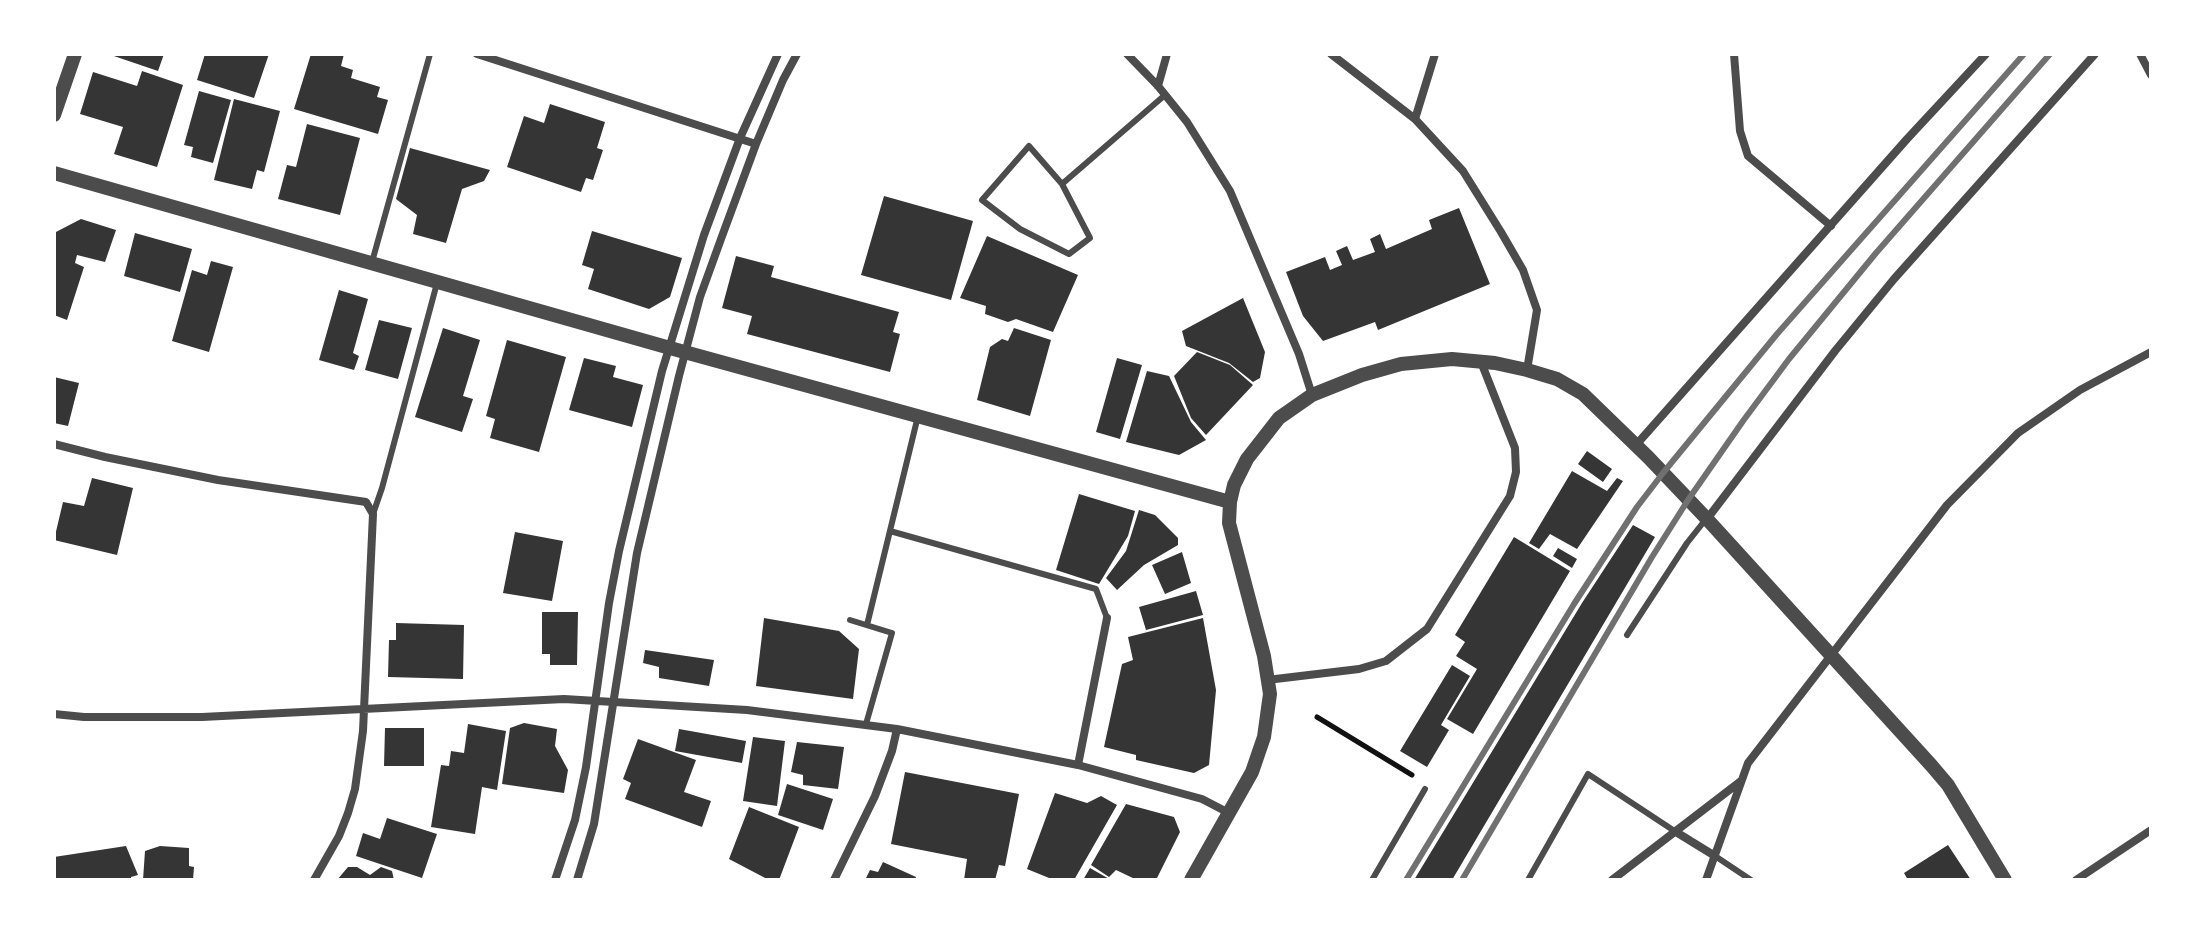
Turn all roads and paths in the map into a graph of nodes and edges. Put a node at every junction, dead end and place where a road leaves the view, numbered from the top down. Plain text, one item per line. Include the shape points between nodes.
1 (75, 54) edge
2 (430, 54) edge
3 (477, 54) edge
4 (778, 54) edge
5 (797, 54) edge
6 (1127, 54) edge
7 (1167, 54) edge
8 (1331, 54) edge
9 (1435, 54) edge
10 (1734, 54) edge
11 (1986, 54) edge
12 (2095, 54) edge
13 (2140, 54) edge
14 (2151, 75) edge
15 (1158, 86) junction
16 (1165, 95) junction
17 (54, 115) edge
18 (1415, 119) junction
19 (740, 138) junction
20 (756, 144) junction
21 (54, 173) edge
22 (1062, 184) junction
23 (1831, 226) junction
24 (372, 262) junction
25 (437, 281) junction
26 (670, 348) junction
27 (686, 352) junction
28 (2151, 352) edge
29 (1481, 362) junction
30 (1527, 370) junction
31 (1312, 395) junction
32 (918, 416) junction
33 (54, 444) edge
34 (1636, 445) junction
35 (1230, 502) junction
36 (373, 514) junction
37 (1707, 519) junction
38 (890, 531) junction
39 (1107, 618) joint
40 (850, 620) dead end
41 (867, 625) junction
42 (1627, 635) dead end
43 (1832, 656) junction
44 (1267, 680) junction
45 (594, 701) junction
46 (612, 702) junction
47 (365, 709) junction
48 (54, 714) edge
49 (1317, 717) dead end
50 (866, 724) junction
51 (897, 729) junction
52 (1078, 765) junction
53 (1741, 781) junction
54 (1425, 789) joint
55 (1229, 813) junction
56 (2151, 830) edge
57 (1676, 832) junction
58 (1715, 856) junction
59 (314, 880) edge
60 (555, 880) edge
61 (577, 880) edge
62 (834, 880) edge
63 (1191, 880) edge
64 (1372, 880) edge
65 (1528, 880) edge
66 (1612, 880) edge
67 (1706, 880) edge
68 (1751, 880) edge
69 (2005, 880) edge
70 (2076, 880) edge

1 - 17 street
2 - 24 lane
3 - 19 street
4 - 19 street
5 - 20 street
6 - 15 street
7 - 15 street
8 - 18 street
9 - 18 street
10 - 23 street via 1740,131 1748,156
11 - 23 street
12 - 37 street via 1894,279
13 - 14 street
15 - 16 street
16 - 22 lane
16 - 31 street via 1230,191
18 - 30 street via 1463,171 1523,270 1537,310
19 - 20 street
19 - 26 street
20 - 27 street via 700,297
21 - 24 street
22 - 22 lane via 1029,146 982,200 1020,229 1069,254 1090,238
23 - 34 street
24 - 25 street
25 - 26 street
25 - 36 lane
26 - 27 street
26 - 45 street via 619,551
27 - 32 street
27 - 46 street via 637,553
28 - 43 street via 2080,390 2018,433 1947,505
29 - 30 street
29 - 31 street via 1401,364
29 - 44 street via 1515,448 1516,472 1510,496 1427,629 1386,661
30 - 34 street via 1583,394
31 - 35 street via 1279,418 1247,459
32 - 35 street
32 - 38 lane
33 - 36 street via 218,480 351,498 366,502
34 - 37 street
35 - 44 street via 1229,523
36 - 47 street
37 - 42 lane
37 - 43 street
38 - 39 lane via 1096,589
38 - 41 lane
39 - 52 street
40 - 41 lane
41 - 50 lane via 892,633
43 - 53 street via 1748,763
43 - 69 street via 1948,785
44 - 55 street via 1264,737
45 - 46 street
45 - 47 street
45 - 60 street via 575,820
46 - 50 street
46 - 61 street via 594,824
47 - 48 street via 202,717
47 - 59 street via 352,801
49 - 54 path via 1428,785
50 - 51 street
51 - 52 street
51 - 62 street via 875,796
52 - 55 street via 1202,799
53 - 57 street
53 - 58 street
54 - 64 lane
55 - 63 street
56 - 70 street
57 - 58 street
57 - 65 lane via 1588,774
57 - 66 street
58 - 67 street
58 - 68 lane

